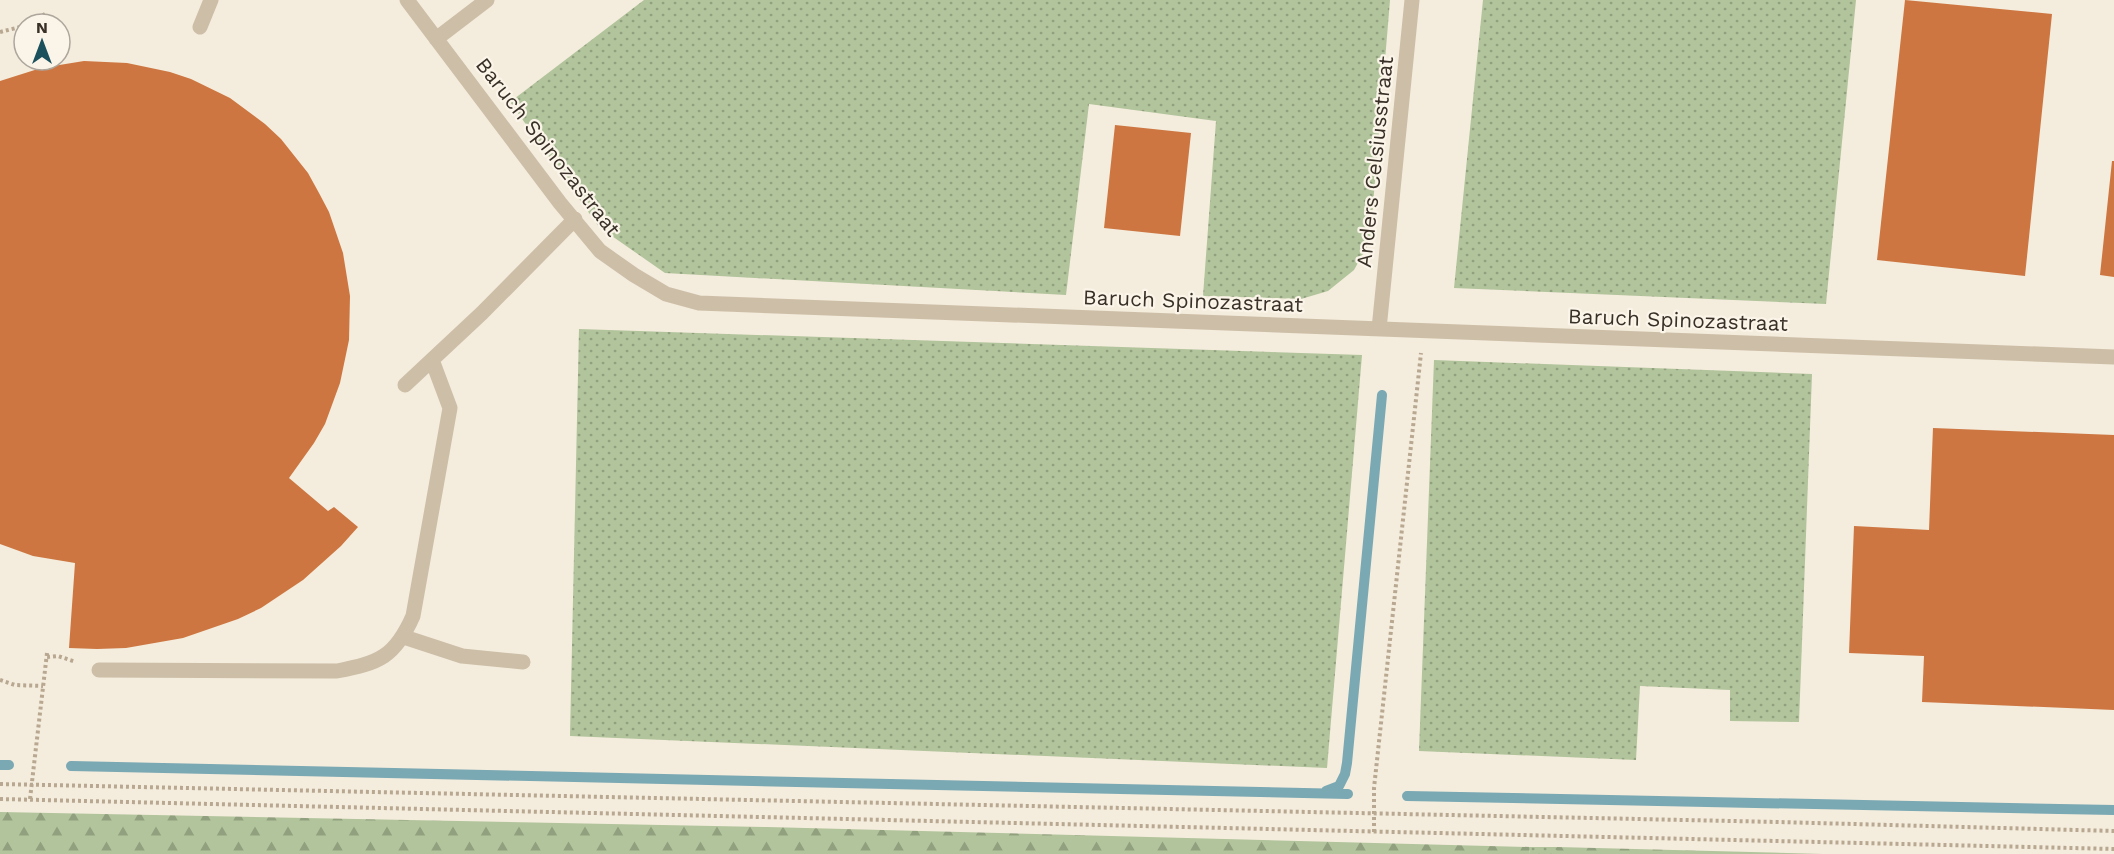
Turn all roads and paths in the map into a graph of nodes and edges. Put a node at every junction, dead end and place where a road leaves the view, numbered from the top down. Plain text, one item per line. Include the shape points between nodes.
1 (211, 0) edge
2 (407, 0) edge
3 (487, 0) edge
4 (1412, 0) edge
5 (200, 27) dead end
6 (436, 39) junction
7 (574, 219) junction
8 (1379, 329) junction
9 (1423, 331) junction
10 (2114, 357) edge
11 (432, 360) junction
12 (405, 385) dead end
13 (404, 637) junction
14 (47, 653) dead end
15 (524, 662) dead end
16 (99, 670) dead end
17 (0, 680) edge
18 (44, 686) junction
19 (0, 784) edge
20 (32, 785) junction
21 (0, 799) edge
22 (30, 800) junction
23 (1375, 815) junction
24 (2114, 831) edge
25 (1374, 832) junction
26 (2114, 849) edge

1 - 5 street
2 - 6 street, Baruch Spinozastraat
3 - 6 street
4 - 8 street, Anders Celsiusstraat
6 - 7 street, Baruch Spinozastraat
7 - 8 street, Baruch Spinozastraat via 600,251 634,275 666,294 699,303
7 - 11 street
8 - 9 street, Baruch Spinozastraat
9 - 10 street, Baruch Spinozastraat
9 - 23 path via 1374,788
11 - 12 street
11 - 13 street via 450,408 413,616
13 - 15 street via 462,656
13 - 16 street via 387,655 365,666 337,671
14 - 18 path
17 - 18 path
18 - 20 path
19 - 20 path
20 - 22 path
20 - 23 path
21 - 22 path
22 - 25 path
23 - 24 path
23 - 25 path
25 - 26 path

